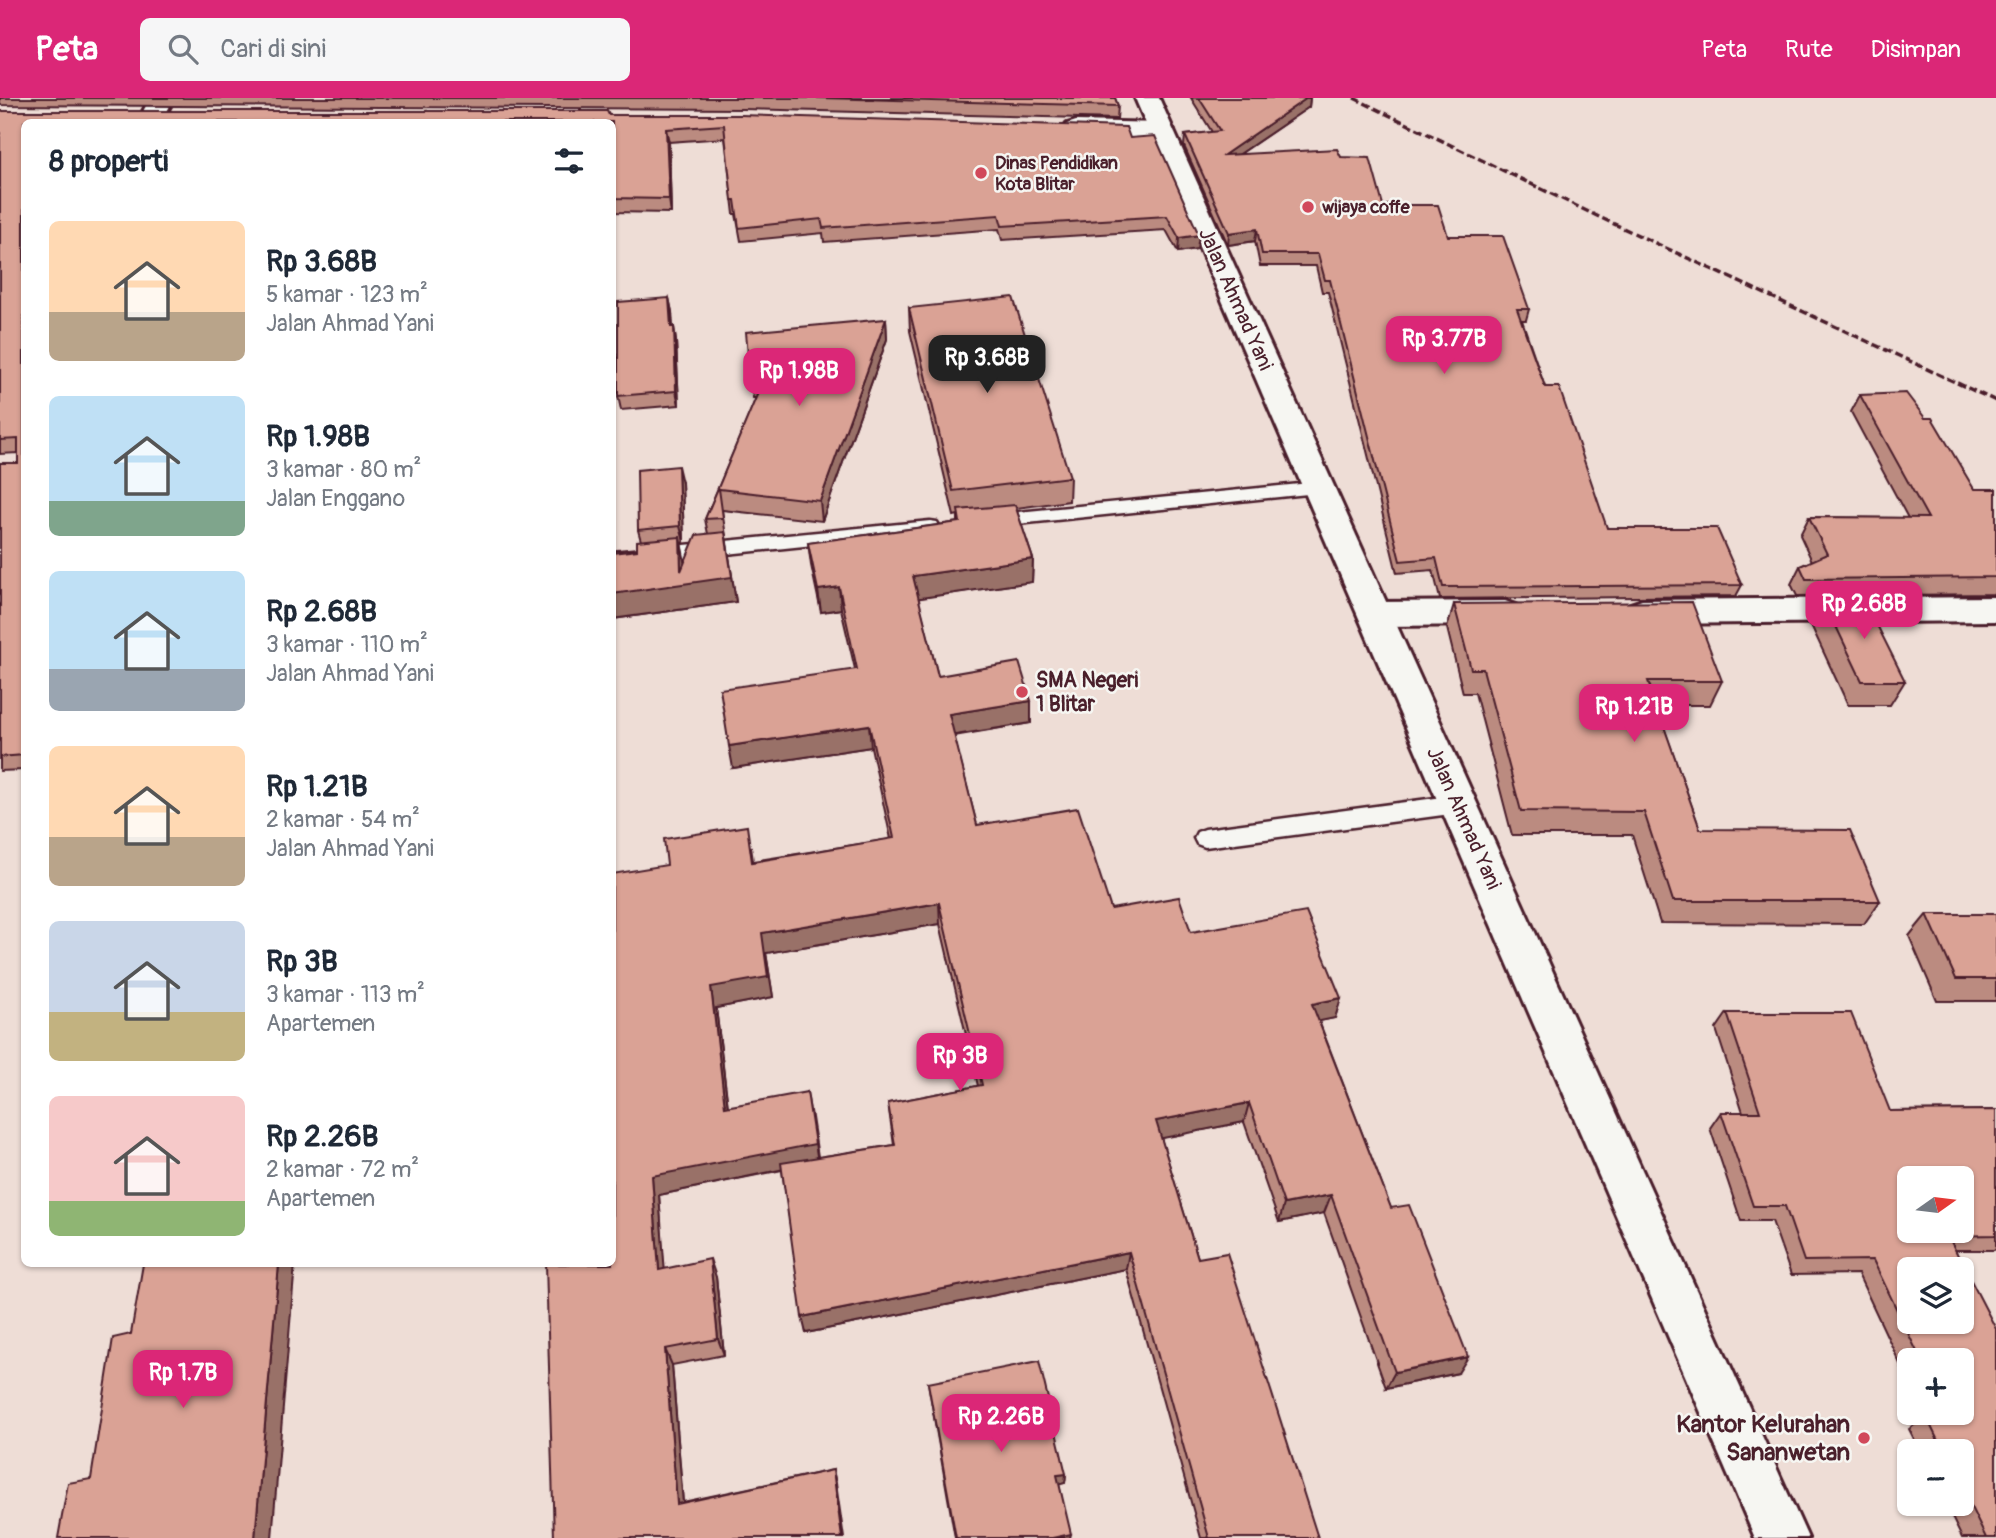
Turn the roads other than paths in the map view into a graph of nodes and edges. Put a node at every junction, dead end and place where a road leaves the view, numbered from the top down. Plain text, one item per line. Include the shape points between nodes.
1 (164, 110) edge
2 (1154, 115) edge
3 (124, 116) edge
4 (1050, 128) edge
5 (1320, 488) junction
6 (973, 523) edge
7 (945, 525) edge
8 (616, 559) edge
9 (1996, 609) edge
10 (1611, 612) edge
11 (1542, 613) edge
12 (1377, 614) junction
13 (1458, 804) junction
14 (1205, 838) dead end
15 (1782, 1538) edge

1 - 3 main road
2 - 4 main road
2 - 5 main road, Jalan Ahmad Yani
5 - 6 lane
5 - 12 main road, Jalan Ahmad Yani
7 - 8 lane
9 - 10 main road
11 - 12 main road
12 - 13 main road, Jalan Ahmad Yani
13 - 14 lane
13 - 15 main road, Jalan Ahmad Yani

